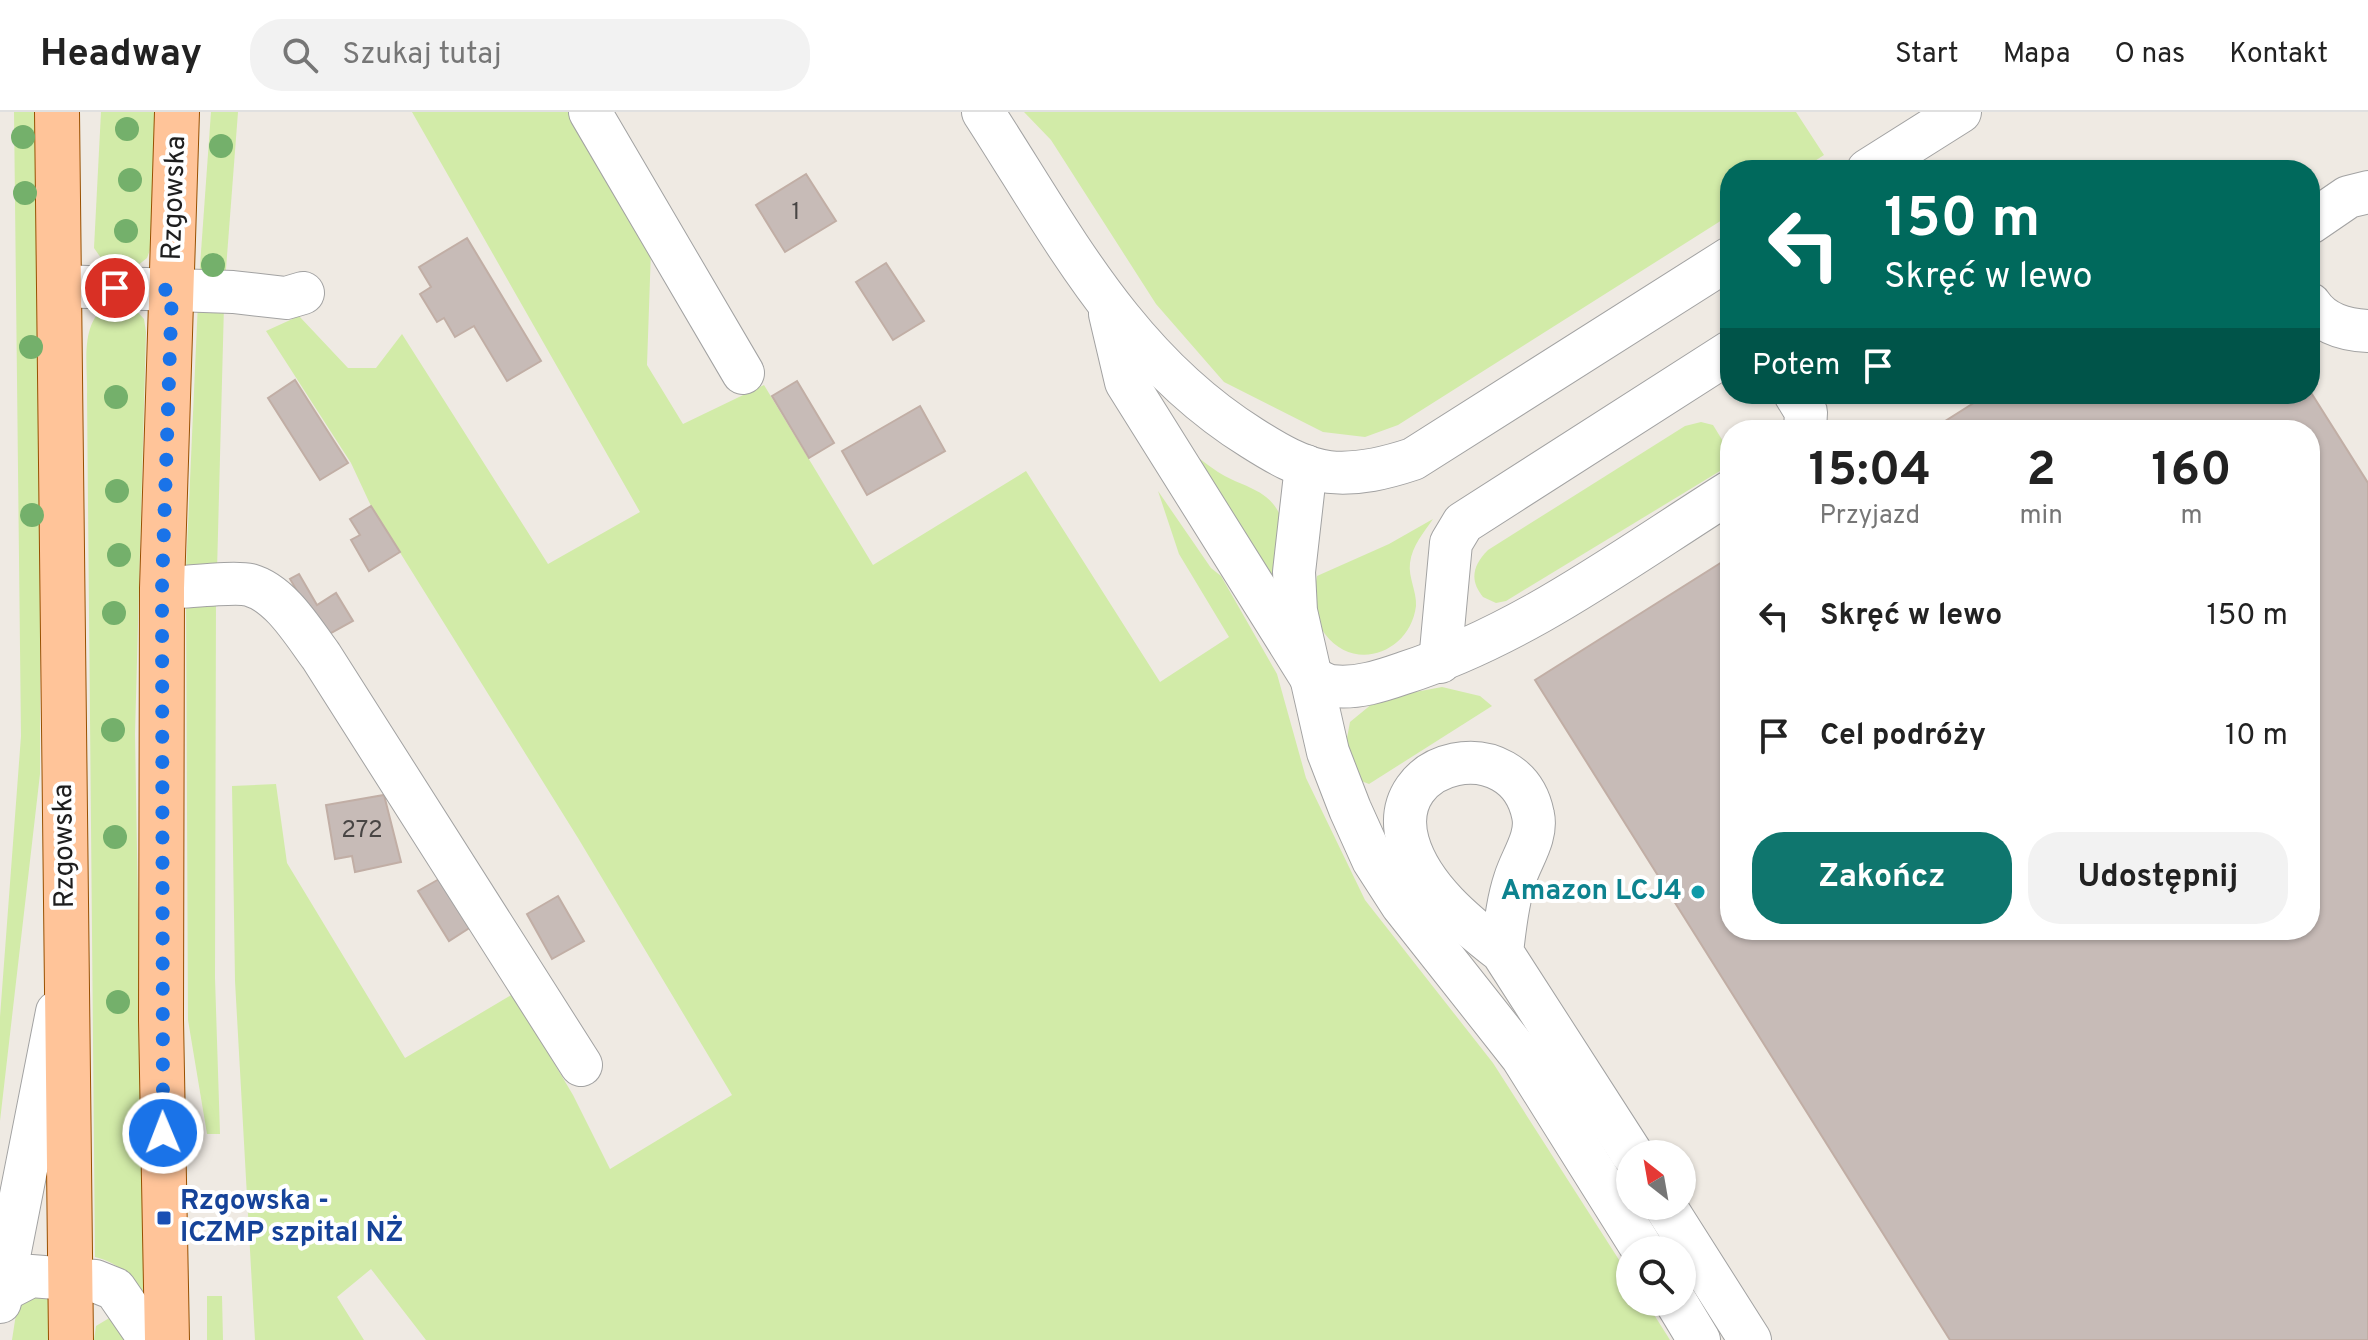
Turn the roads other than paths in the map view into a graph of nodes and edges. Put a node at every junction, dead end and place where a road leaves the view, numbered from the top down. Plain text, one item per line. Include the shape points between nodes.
1 (57, 112) edge
2 (177, 112) edge
3 (590, 112) edge
4 (983, 112) edge
5 (1960, 112) edge
6 (1884, 160) edge
7 (2368, 192) edge
8 (2320, 216) edge
9 (1720, 264) edge
10 (59, 286) junction
11 (172, 290) junction
12 (303, 293) dead end
13 (1108, 305) junction
14 (2320, 314) edge
15 (2368, 331) edge
16 (1720, 358) edge
17 (743, 373) dead end
18 (1306, 466) junction
19 (1720, 498) edge
20 (162, 588) junction
21 (1440, 662) junction
22 (1310, 676) junction
23 (1502, 952) dead end
24 (67, 955) junction
25 (581, 1065) dead end
26 (1623, 1140) edge
27 (1674, 1220) edge
28 (1634, 1236) edge
29 (70, 1276) junction
30 (1, 1296) edge
31 (1684, 1316) edge
32 (71, 1340) edge
33 (150, 1340) edge
34 (167, 1340) edge
35 (1699, 1340) edge
36 (1750, 1340) edge

1 - 10 main road, Rzgowska
2 - 11 main road, Rzgowska
3 - 17 lane
4 - 13 lane
5 - 6 lane
7 - 8 lane via 2348,197
9 - 18 lane via 1413,459 1358,472
10 - 11 lane
10 - 24 main road, Rzgowska
11 - 12 lane via 286,298
11 - 20 main road, Rzgowska
13 - 18 lane via 1156,363 1208,411
13 - 22 lane via 1126,382
14 - 15 lane via 2345,330
16 - 21 lane via 1463,523 1451,543
18 - 22 lane via 1294,572
19 - 21 lane via 1517,625
20 - 25 lane via 249,585 290,616 329,668
20 - 34 main road, Rzgowska
21 - 22 lane via 1355,687 1328,686
22 - 28 lane via 1328,752 1373,860 1437,952 1522,1057
23 - 26 lane
24 - 29 main road, Rzgowska
24 - 30 lane
27 - 36 lane
29 - 30 lane via 31,1276
29 - 32 main road, Rzgowska
29 - 33 lane via 115,1289
31 - 35 lane

